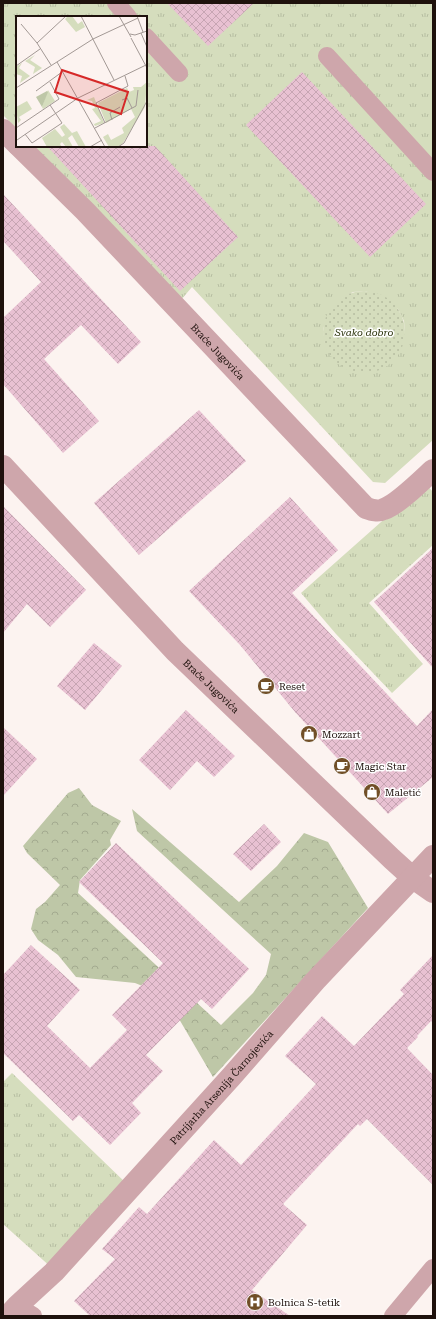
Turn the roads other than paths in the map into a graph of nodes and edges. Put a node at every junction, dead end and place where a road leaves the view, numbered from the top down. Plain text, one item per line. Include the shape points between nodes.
1 (116, 3) edge
2 (127, 16) edge
3 (147, 38) edge
4 (327, 56) dead end
5 (179, 73) dead end
6 (3, 130) edge
7 (16, 143) edge
8 (20, 147) edge
9 (433, 172) edge
10 (3, 466) edge
11 (429, 474) edge
12 (433, 856) edge
13 (413, 878) junction
14 (433, 892) edge
15 (433, 1268) edge
16 (19, 1313) edge
17 (393, 1316) edge

1 - 2 lane
3 - 5 lane
4 - 9 lane
6 - 7 street, Braće Jugovića
8 - 11 street, Braće Jugovića via 85,211 366,508 378,511 394,504
10 - 13 street, Braće Jugovića via 175,651
12 - 13 street, Patrijarha Arsenija Čarnojevića
13 - 14 street, Braće Jugovića
13 - 16 street, Patrijarha Arsenija Čarnojevića via 315,981
15 - 17 lane

